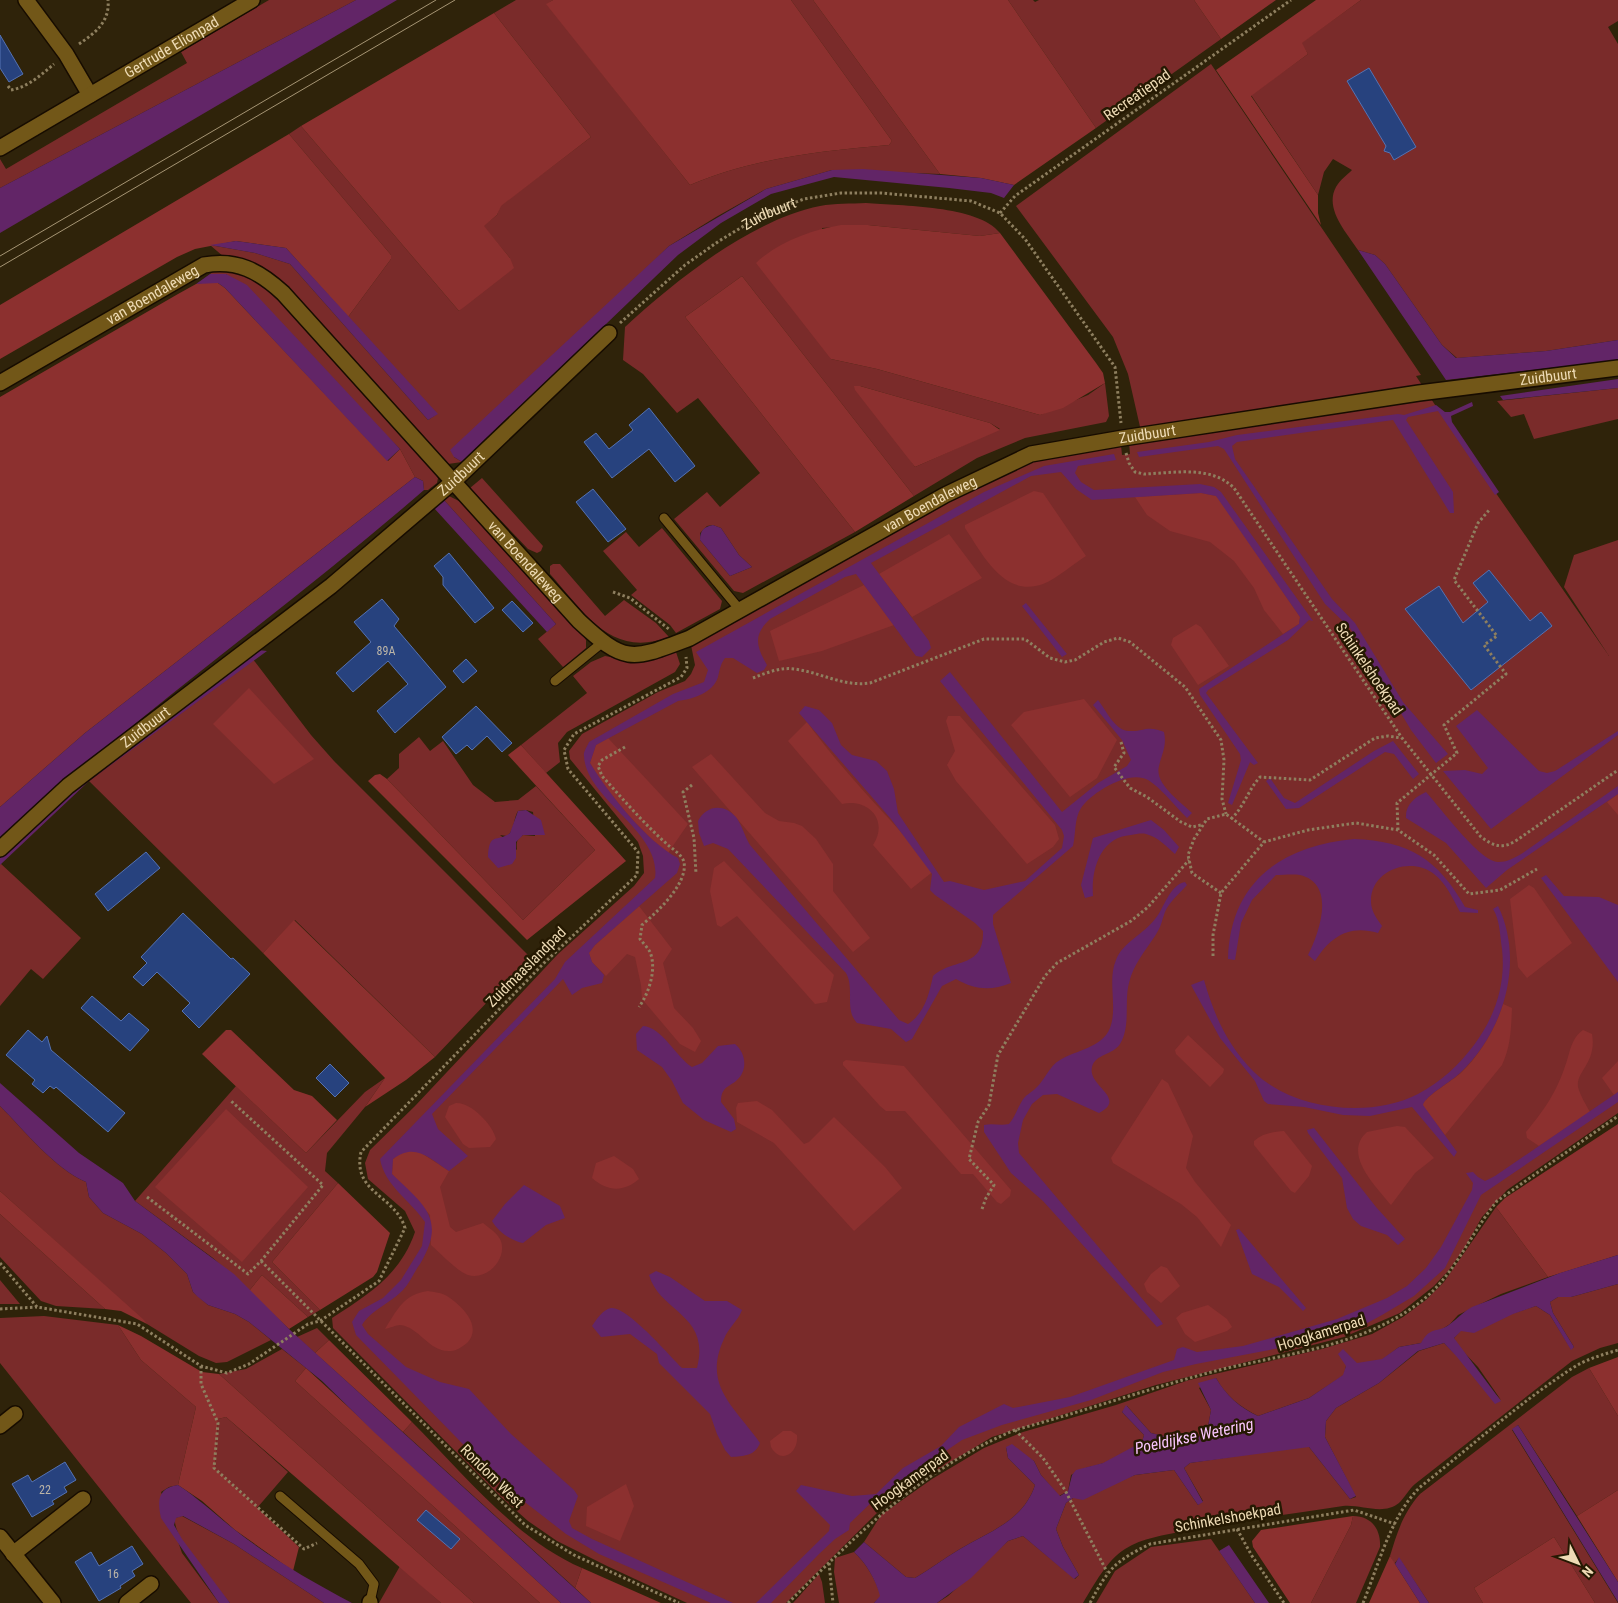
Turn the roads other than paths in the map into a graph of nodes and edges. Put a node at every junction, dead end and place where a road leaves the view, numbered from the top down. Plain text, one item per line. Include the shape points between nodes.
1 (26, 0) edge
2 (252, 0) edge
3 (90, 95) junction
4 (0, 148) edge
5 (609, 333) road end
6 (1618, 368) edge
7 (0, 383) edge
8 (1123, 438) joint
9 (454, 481) junction
10 (664, 518) dead end
11 (740, 610) junction
12 (603, 642) junction
13 (555, 681) dead end
14 (0, 849) edge
15 (15, 1414) dead end
16 (0, 1426) edge
17 (280, 1496) dead end
18 (83, 1499) dead end
19 (0, 1537) edge
20 (14, 1554) junction
21 (151, 1584) dead end
22 (53, 1603) edge
23 (127, 1603) edge
24 (370, 1603) edge

1 - 3 street via 66,54
2 - 3 street, Gertrude Elionpad
3 - 4 street, Gertrude Elionpad
5 - 9 street, Zuidbuurt
6 - 8 street, Zuidbuurt via 1419,393
7 - 9 street, van Boendaleweg via 204,264 238,264 269,281 283,293
8 - 11 street, van Boendaleweg via 1031,454 945,495
9 - 12 street, van Boendaleweg via 579,620
9 - 14 street, Zuidbuurt via 331,586 68,786
10 - 11 lane
11 - 12 street, van Boendaleweg via 678,643 647,654 629,654
12 - 13 lane
15 - 16 street
17 - 24 lane via 358,1564 374,1584
18 - 20 street
19 - 20 street
20 - 22 street
21 - 23 street

